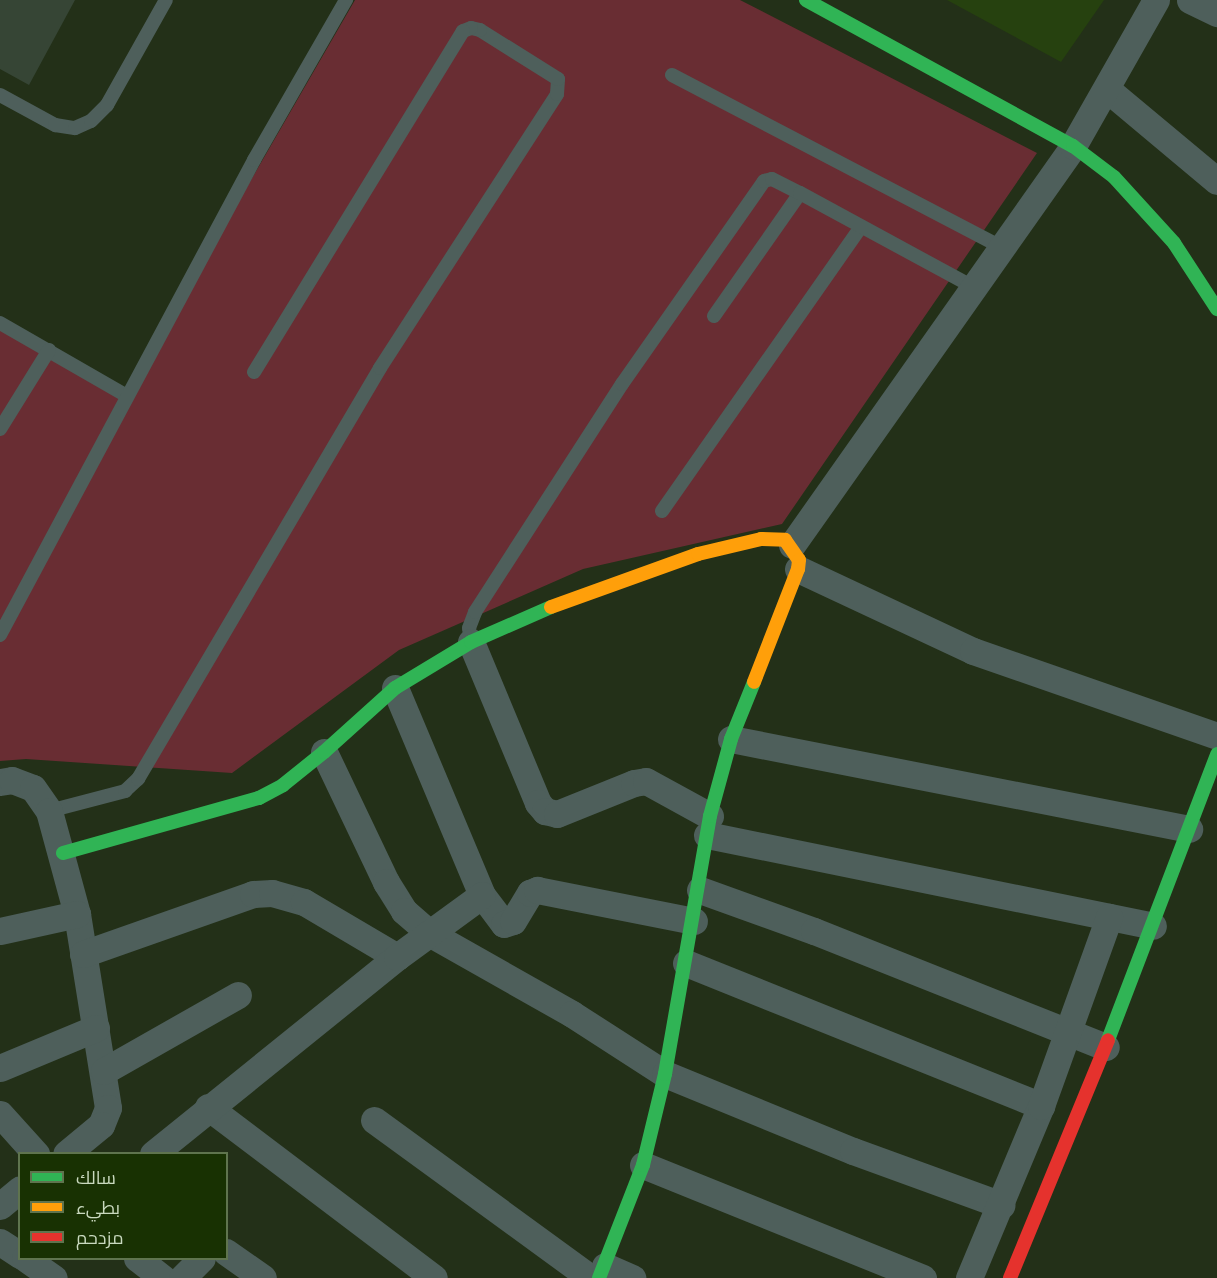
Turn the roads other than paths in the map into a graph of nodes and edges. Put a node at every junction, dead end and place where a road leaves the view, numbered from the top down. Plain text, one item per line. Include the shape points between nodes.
1 (166, 0) edge
2 (346, 0) edge
3 (806, 0) edge
4 (1155, 0) edge
5 (1190, 0) edge
6 (1217, 13) edge
7 (672, 75) dead end
8 (1108, 90) junction
9 (0, 95) edge
10 (1073, 146) junction
11 (1217, 181) edge
12 (800, 193) junction
13 (861, 227) junction
14 (1003, 248) junction
15 (975, 288) junction
16 (1217, 309) edge
17 (714, 316) dead end
18 (0, 323) edge
19 (49, 350) junction
20 (254, 372) dead end
21 (127, 396) junction
22 (0, 429) edge
23 (662, 511) dead end
24 (795, 557) junction
25 (0, 634) edge
26 (471, 642) junction
27 (395, 688) junction
28 (1217, 736) edge
29 (731, 739) junction
30 (324, 752) junction
31 (1217, 754) edge
32 (0, 782) edge
33 (49, 811) junction
34 (709, 826) junction
35 (1189, 830) junction
36 (63, 853) junction
37 (700, 890) junction
38 (482, 895) junction
39 (77, 914) junction
40 (1109, 917) junction
41 (694, 921) junction
42 (1153, 926) junction
43 (0, 931) edge
44 (429, 933) junction
45 (83, 954) junction
46 (397, 957) junction
47 (686, 963) junction
48 (238, 995) dead end
49 (96, 1028) junction
50 (1069, 1032) junction
51 (1106, 1047) junction
52 (0, 1068) edge
53 (104, 1071) junction
54 (665, 1074) junction
55 (1041, 1106) junction
56 (208, 1107) junction
57 (0, 1114) edge
58 (374, 1120) dead end
59 (97, 1145) edge
60 (34, 1152) edge
61 (73, 1152) edge
62 (155, 1152) edge
63 (643, 1165) junction
64 (0, 1173) edge
65 (18, 1188) edge
66 (18, 1190) edge
67 (1001, 1205) junction
68 (0, 1206) edge
69 (0, 1242) edge
70 (228, 1253) edge
71 (18, 1254) edge
72 (28, 1260) edge
73 (140, 1260) edge
74 (200, 1260) edge
75 (862, 1266) edge
76 (598, 1274) edge
77 (54, 1278) edge
78 (163, 1278) edge
79 (182, 1278) edge
80 (263, 1278) edge
81 (434, 1278) edge
82 (632, 1278) edge
83 (923, 1278) edge
84 (969, 1278) edge
85 (1010, 1278) edge

1 - 9 lane via 106,105 91,121 75,128 55,125
2 - 21 lane
3 - 10 street
4 - 8 street
5 - 6 street
7 - 14 lane
8 - 10 street
8 - 11 street
10 - 14 street
10 - 16 street via 1114,177 1143,206 1174,243
12 - 13 lane
12 - 17 lane
12 - 26 lane via 772,179 759,185 622,384 475,612 469,628
13 - 15 lane
13 - 23 lane
14 - 15 street
15 - 24 street
18 - 19 lane
19 - 21 lane
19 - 22 lane
20 - 33 lane via 464,31 471,27 480,30 558,79 557,94 380,368 138,779 125,791
21 - 25 lane
24 - 26 street via 785,540 761,539 698,554 640,573
24 - 28 street via 973,651
24 - 29 street
26 - 27 street
26 - 34 street via 538,803 545,811 557,814 634,783 646,782
27 - 30 street
27 - 38 street
29 - 34 street
29 - 35 street
30 - 36 street via 283,785 259,798
30 - 44 street via 386,882 404,911
31 - 35 street
32 - 33 street via 12,780 33,788
33 - 36 street
34 - 37 street
34 - 40 street
35 - 42 street
36 - 39 street
37 - 41 street
37 - 50 street
38 - 41 street via 504,924 513,921 530,893 537,890
38 - 44 street
39 - 43 street
39 - 45 street
40 - 42 street
40 - 50 street
41 - 47 street
42 - 51 street
44 - 46 street
44 - 54 street via 572,1014
45 - 46 street via 253,894 272,893 304,902
45 - 49 street
46 - 56 street
47 - 54 street
47 - 55 street
48 - 53 street
49 - 52 street
49 - 53 street
50 - 51 street
50 - 55 street
51 - 85 street
53 - 59 street via 108,1108
54 - 63 street
54 - 67 street via 854,1151
55 - 67 street
56 - 62 street
56 - 81 street
57 - 60 street
58 - 76 street
59 - 61 street
63 - 75 street
63 - 76 street
64 - 65 street
66 - 68 street
67 - 84 street
69 - 71 street
70 - 80 street
72 - 77 street
73 - 78 street
74 - 79 street
75 - 83 street
76 - 82 street

